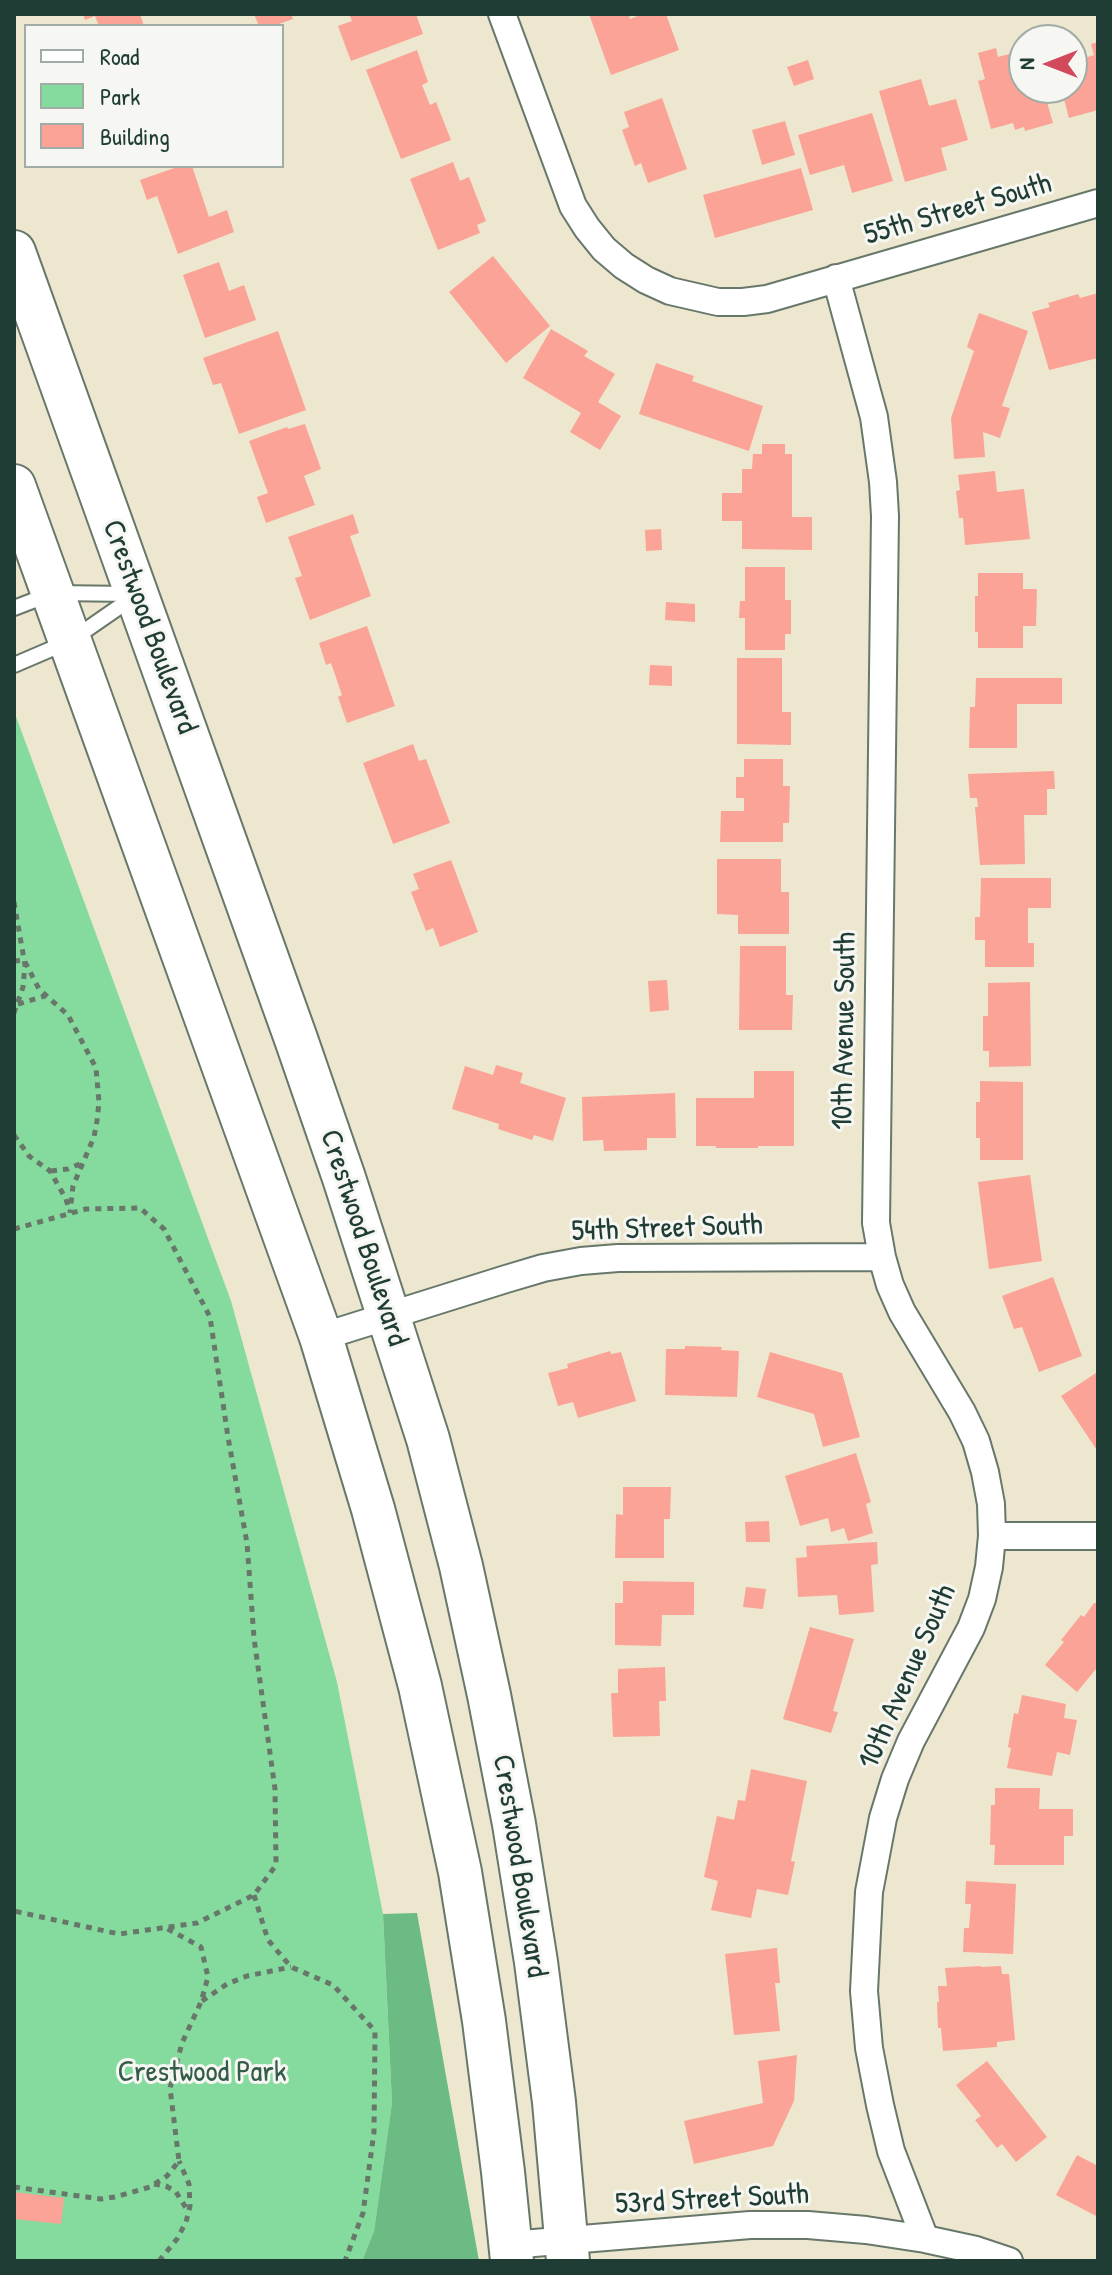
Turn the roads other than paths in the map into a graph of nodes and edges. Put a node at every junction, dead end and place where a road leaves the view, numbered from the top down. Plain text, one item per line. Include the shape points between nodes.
1 (502, 14) edge
2 (1098, 203) edge
3 (14, 252) edge
4 (836, 278) junction
5 (14, 486) edge
6 (53, 593) junction
7 (137, 594) junction
8 (14, 608) edge
9 (70, 641) junction
10 (14, 665) edge
11 (882, 1257) junction
12 (390, 1317) junction
13 (321, 1337) junction
14 (992, 1536) junction
15 (1098, 1536) edge
16 (925, 2239) junction
17 (567, 2251) edge
18 (511, 2253) edge
19 (1009, 2261) edge

1 - 4 street via 573,206 604,249 624,266 670,291 718,302 767,299
2 - 4 street, 55th Street South
3 - 7 main road, Crestwood Boulevard
4 - 11 street, 10th Avenue South via 874,417 885,516 874,1188
5 - 6 main road, Crestwood Boulevard
6 - 7 lane
6 - 8 lane
6 - 9 main road, Crestwood Boulevard
7 - 9 lane
7 - 12 main road, Crestwood Boulevard
9 - 10 lane
9 - 13 main road, Crestwood Boulevard
11 - 12 street, 54th Street South via 581,1261
11 - 14 street, 10th Avenue South via 902,1312 976,1441 991,1504
12 - 13 street, 54th Street South
12 - 17 main road, Crestwood Boulevard via 461,1566 514,1824 554,2102
13 - 18 main road, Crestwood Boulevard via 405,1627 460,1872 486,2036
14 - 15 street
14 - 16 street, 10th Avenue South via 982,1599 971,1628 895,1779 869,1892 864,1991 869,2048 891,2151
16 - 17 street, 53rd Street South via 808,2225 750,2225
16 - 19 street, 53rd Street South
17 - 18 street, 53rd Street South

